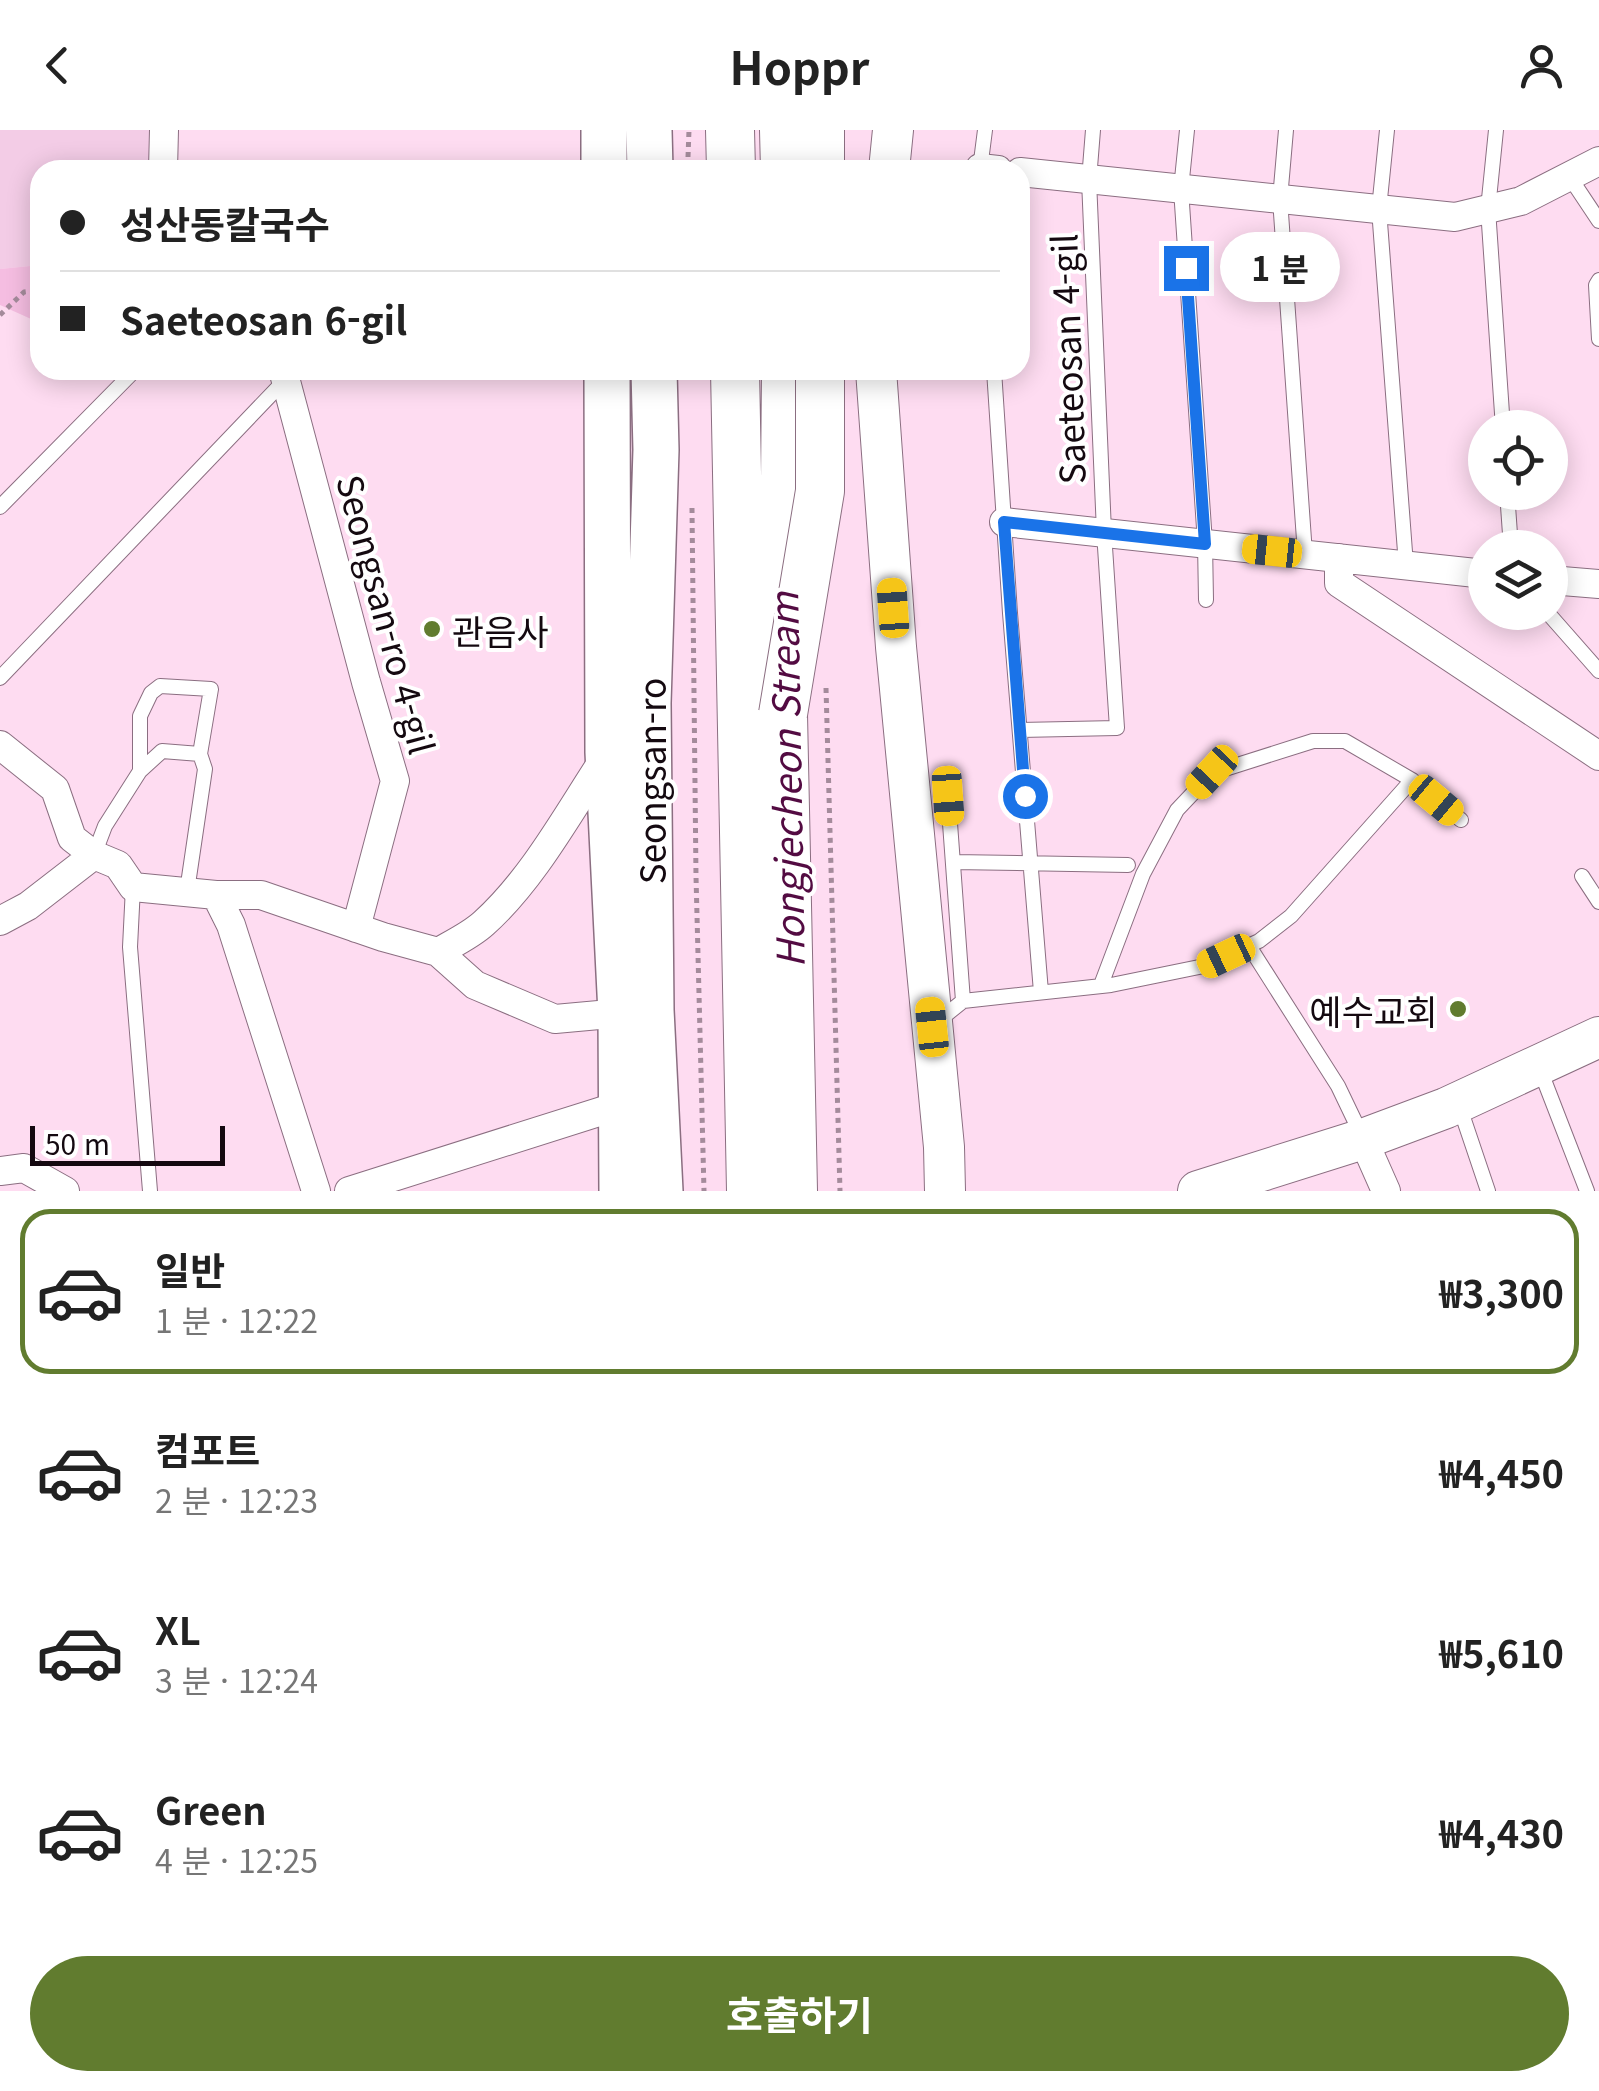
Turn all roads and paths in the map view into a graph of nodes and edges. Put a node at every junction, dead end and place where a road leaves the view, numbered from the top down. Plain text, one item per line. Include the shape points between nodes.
1 (164, 130) edge
2 (604, 130) edge
3 (649, 130) edge
4 (689, 130) edge
5 (730, 130) edge
6 (784, 130) edge
7 (820, 130) edge
8 (893, 130) edge
9 (984, 130) edge
10 (1092, 130) edge
11 (1186, 130) edge
12 (1286, 130) edge
13 (1387, 130) edge
14 (1496, 130) edge
15 (163, 160) edge
16 (604, 160) edge
17 (650, 160) edge
18 (688, 160) edge
19 (731, 160) edge
20 (784, 160) edge
21 (820, 160) edge
22 (890, 160) edge
23 (986, 160) edge
24 (1599, 161) edge
25 (1030, 173) edge
26 (1570, 176) junction
27 (1088, 180) junction
28 (1181, 189) junction
29 (1280, 199) junction
30 (1379, 209) junction
31 (1488, 209) junction
32 (1599, 221) edge
33 (1599, 280) edge
34 (30, 291) edge
35 (0, 315) edge
36 (1599, 339) edge
37 (125, 380) edge
38 (279, 380) edge
39 (287, 380) edge
40 (606, 380) edge
41 (654, 380) edge
42 (735, 380) edge
43 (786, 380) edge
44 (820, 380) edge
45 (877, 380) edge
46 (995, 380) edge
47 (1502, 410) edge
48 (0, 506) edge
49 (692, 508) dead end
50 (1004, 522) junction
51 (1104, 532) junction
52 (1205, 544) junction
53 (1305, 554) junction
54 (1339, 558) junction
55 (1406, 565) junction
56 (1468, 572) edge
57 (1568, 581) edge
58 (1599, 584) edge
59 (1206, 600) dead end
60 (1563, 630) edge
61 (1599, 671) edge
62 (0, 678) edge
63 (826, 687) dead end
64 (783, 714) junction
65 (1020, 730) junction
66 (0, 745) edge
67 (608, 752) junction
68 (200, 754) junction
69 (1599, 756) edge
70 (140, 771) junction
71 (1412, 780) junction
72 (948, 796) dead end
73 (1461, 820) dead end
74 (94, 855) junction
75 (953, 862) junction
76 (1030, 862) junction
77 (1128, 865) dead end
78 (1582, 876) dead end
79 (133, 887) junction
80 (187, 891) junction
81 (216, 894) junction
82 (1599, 902) edge
83 (0, 920) edge
84 (356, 928) junction
85 (1249, 946) junction
86 (438, 952) junction
87 (1102, 985) junction
88 (1041, 992) junction
89 (963, 1001) junction
90 (621, 1013) junction
91 (932, 1027) junction
92 (1599, 1037) edge
93 (1539, 1066) junction
94 (1458, 1102) junction
95 (621, 1105) junction
96 (1363, 1139) junction
97 (0, 1171) edge
98 (65, 1191) edge
99 (150, 1191) edge
100 (316, 1191) edge
101 (348, 1191) edge
102 (622, 1191) edge
103 (660, 1191) edge
104 (704, 1191) edge
105 (751, 1191) edge
106 (793, 1191) edge
107 (840, 1191) edge
108 (945, 1191) edge
109 (1198, 1191) edge
110 (1386, 1191) edge
111 (1488, 1191) edge
112 (1587, 1191) edge

1 - 15 street
2 - 16 main road
3 - 17 main road
4 - 18 path
5 - 19 highway
6 - 20 highway
7 - 21 highway
8 - 22 main road
9 - 23 lane
10 - 27 lane, Saeteosan 4-gil
11 - 28 lane
12 - 29 lane
13 - 30 lane
14 - 31 lane
24 - 26 street
25 - 27 street
26 - 31 street
26 - 32 lane
27 - 28 street
27 - 51 lane, Saeteosan 4-gil
28 - 29 street
28 - 52 lane
29 - 30 street
29 - 53 lane
30 - 31 street via 1455,217
30 - 55 lane
31 - 47 lane
33 - 36 lane
34 - 35 path
37 - 48 lane
38 - 62 lane, Seongsan-ro 4-gil
39 - 84 street, Seongsan-ro 4-gil via 395,780
40 - 67 main road
41 - 103 main road, Seongsan-ro via 650,1010
42 - 105 highway
43 - 64 highway, bridge
44 - 64 highway, bridge via 820,491
45 - 91 main road
46 - 50 lane
49 - 104 path
50 - 51 street
50 - 65 lane
51 - 52 street
51 - 65 lane, Saeteosan 4-gil via 1117,728
52 - 53 street
52 - 59 lane
53 - 54 street
54 - 55 street
54 - 69 street via 1340,582
55 - 56 street
57 - 58 street
60 - 61 lane
63 - 107 path
64 - 106 highway
65 - 76 lane
66 - 74 street via 55,789 72,838
67 - 86 street via 507,900 481,926
67 - 90 main road
68 - 70 lane via 162,752
68 - 70 lane via 211,690 160,686 140,716
68 - 80 lane via 205,769
70 - 74 lane
71 - 73 lane
71 - 85 lane via 1290,916
71 - 87 lane via 1345,741 1313,741 1212,772 1168,826
72 - 75 lane
74 - 79 street via 118,865
74 - 83 street
75 - 76 lane
75 - 89 lane
76 - 77 lane
76 - 88 lane
78 - 82 lane
79 - 80 street
79 - 99 lane via 130,947
80 - 81 street
81 - 84 street via 260,894
81 - 100 street
84 - 86 street
85 - 87 lane via 1204,966
85 - 96 lane via 1338,1086
86 - 90 street via 475,985 555,1018
87 - 88 lane
88 - 89 lane
89 - 91 lane
90 - 95 main road
91 - 108 main road
92 - 93 main road
93 - 94 main road
93 - 112 lane
94 - 96 main road
94 - 111 lane
95 - 101 street
95 - 102 main road
96 - 109 main road
96 - 110 street
97 - 98 street via 24,1168

